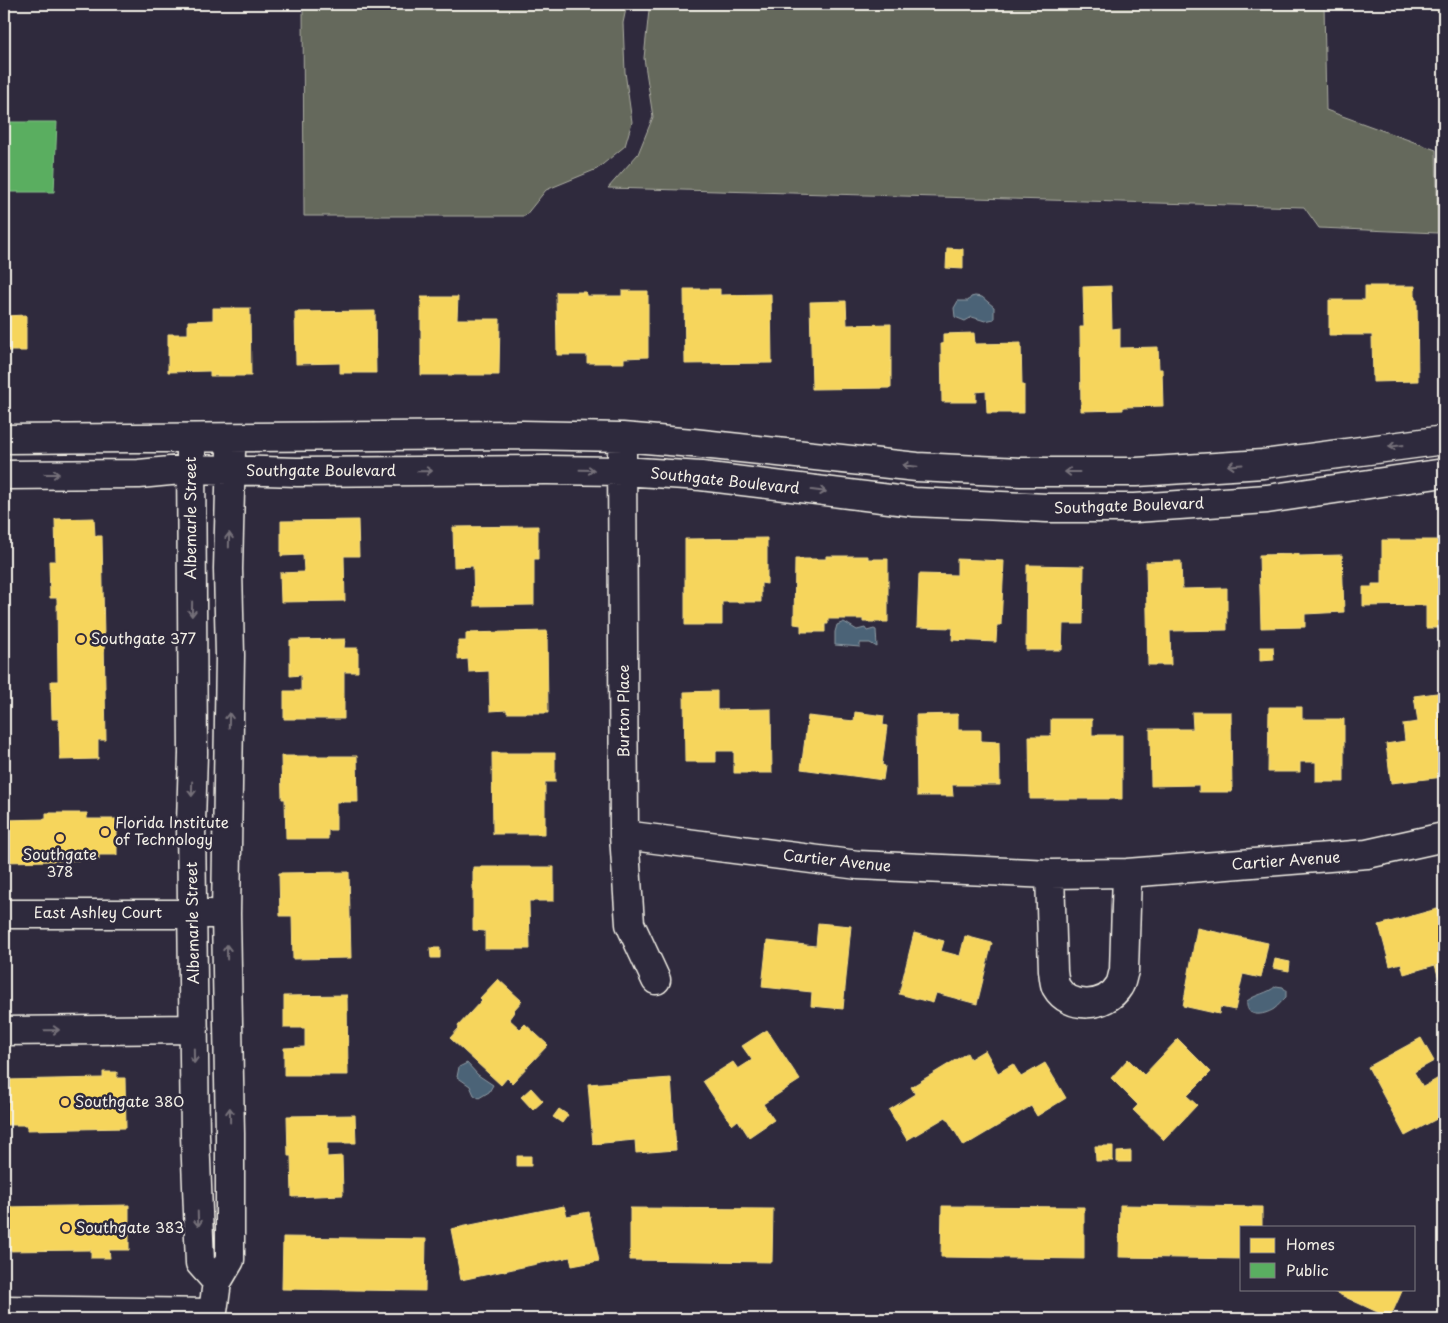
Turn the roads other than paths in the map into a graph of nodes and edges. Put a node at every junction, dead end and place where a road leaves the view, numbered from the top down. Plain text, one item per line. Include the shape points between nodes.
1 (232, 437) junction
2 (622, 437) junction
3 (191, 438) junction
4 (4, 439) edge
5 (1444, 440) edge
6 (191, 469) junction
7 (231, 470) junction
8 (622, 471) junction
9 (1444, 473) edge
10 (4, 475) edge
11 (228, 569) junction
12 (192, 570) junction
13 (229, 752) junction
14 (193, 753) junction
15 (624, 835) junction
16 (1444, 837) edge
17 (1127, 873) junction
18 (1050, 874) junction
19 (4, 914) edge
20 (193, 914) junction
21 (226, 914) junction
22 (656, 980) dead end
23 (228, 1014) junction
24 (194, 1022) junction
25 (4, 1030) edge
26 (230, 1158) junction
27 (196, 1160) junction
28 (217, 1282) junction
29 (4, 1310) edge
30 (212, 1316) edge

1 - 2 street
1 - 3 street
1 - 7 street
5 -> 2 street via 1263,464 1137,472 1021,472 917,467
2 - 8 street, Burton Place
3 - 4 street
3 - 6 street, Albemarle Street
6 - 7 street, Southgate Boulevard
10 -> 6 street, Southgate Boulevard via 138,474
6 - 12 street, Albemarle Street
7 -> 8 street, Southgate Boulevard
11 -> 7 street
8 -> 9 street, Southgate Boulevard via 701,476 914,502 1046,508 1135,508 1267,499
8 - 15 street, Burton Place
11 - 12 street
13 -> 11 street
12 -> 14 street, Albemarle Street
13 - 14 street
13 - 21 street
14 -> 20 street, Albemarle Street
15 - 18 street, Cartier Avenue via 858,865
15 - 22 street, Burton Place via 630,924
16 - 17 street, Cartier Avenue via 1367,854
17 - 18 street, Cartier Avenue
17 - 18 street via 1124,971 1120,986 1106,999 1084,1004 1072,1000 1055,986
19 - 20 street, East Ashley Court
20 - 21 street, East Ashley Court
20 - 24 street, Albemarle Street
23 -> 21 street
23 - 24 street
26 -> 23 street
25 -> 24 street
24 -> 27 street, Albemarle Street
26 - 27 street
26 - 28 street via 230,1260
27 -> 28 street, Albemarle Street via 200,1263
28 - 30 street
29 - 30 street

